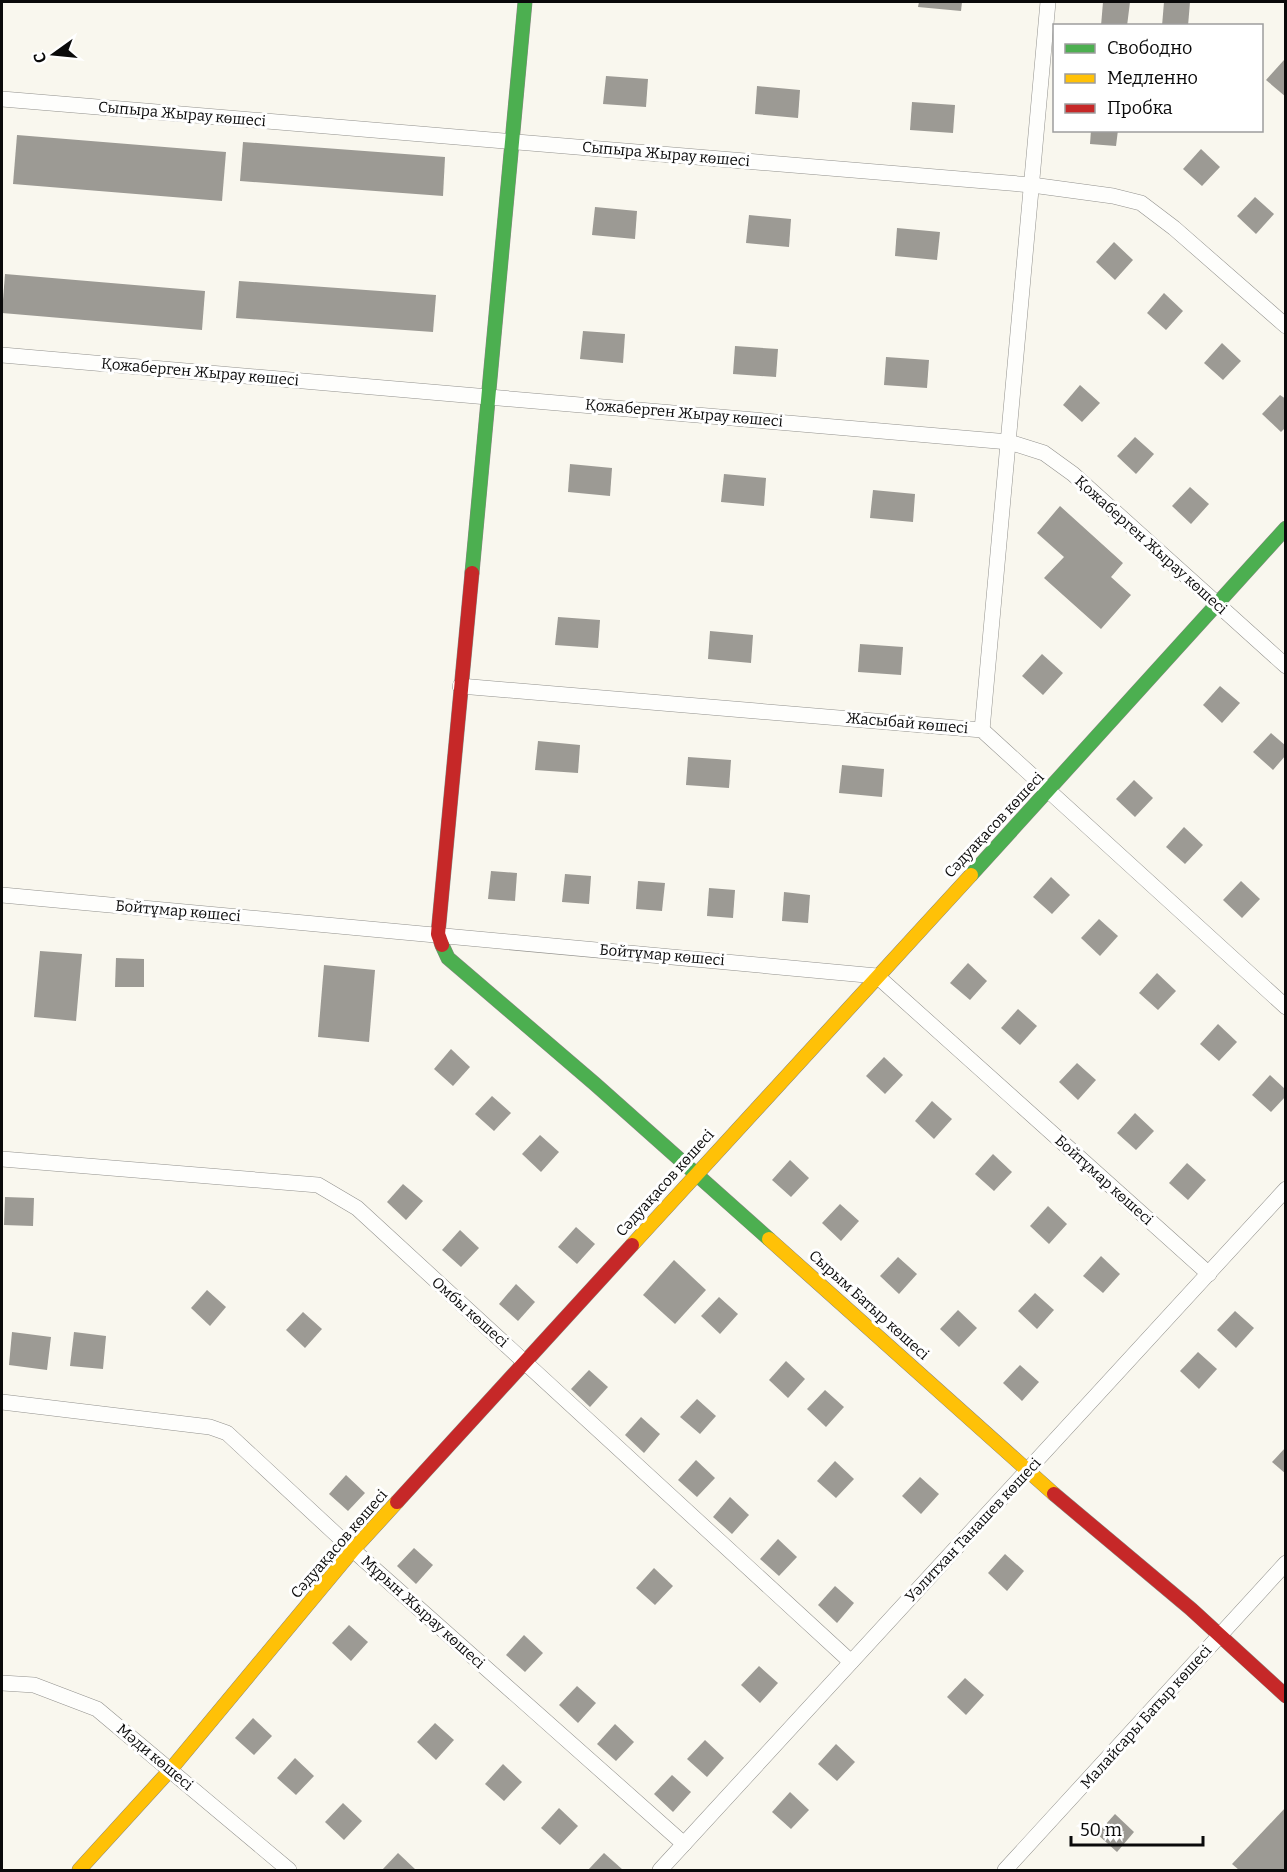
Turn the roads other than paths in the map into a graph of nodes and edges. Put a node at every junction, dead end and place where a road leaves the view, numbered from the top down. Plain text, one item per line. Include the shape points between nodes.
1 (525, 2) edge
2 (1048, 2) edge
3 (2, 99) edge
4 (512, 141) junction
5 (1032, 185) junction
6 (1286, 326) edge
7 (2, 355) edge
8 (487, 396) junction
9 (1009, 442) junction
10 (1286, 528) edge
11 (1216, 603) junction
12 (1286, 666) edge
13 (460, 686) junction
14 (982, 730) junction
15 (1049, 790) junction
16 (2, 895) edge
17 (438, 934) junction
18 (877, 976) junction
19 (1286, 1007) edge
20 (2, 1159) edge
21 (698, 1172) junction
22 (1286, 1189) edge
23 (1209, 1274) junction
24 (524, 1361) junction
25 (2, 1402) edge
26 (1028, 1471) junction
27 (353, 1550) junction
28 (1286, 1563) edge
29 (1221, 1634) junction
30 (851, 1662) junction
31 (2, 1683) edge
32 (1286, 1696) edge
33 (171, 1769) junction
34 (684, 1844) junction
35 (79, 1870) edge
36 (289, 1870) edge
37 (660, 1870) edge
38 (1005, 1870) edge

1 - 4 street
2 - 5 street
3 - 4 street, Сыпыра Жырау көшесі
4 - 5 street, Сыпыра Жырау көшесі
4 - 8 street
5 - 6 street, Сыпыра Жырау көшесі via 1142,203
5 - 9 street
7 - 8 street, Қожаберген Жырау көшесі
8 - 9 street, Қожаберген Жырау көшесі
8 - 13 street
9 - 11 street, Қожаберген Жырау көшесі via 1044,453 1073,474
9 - 14 street
10 - 11 street, Сәдуақасов көшесі
11 - 12 street, Қожаберген Жырау көшесі
11 - 15 street, Сәдуақасов көшесі
13 - 14 street, Жасыбай көшесі
13 - 17 street
14 - 15 street, Жасыбай көшесі
15 - 18 street, Сәдуақасов көшесі
15 - 19 street, Жасыбай көшесі
16 - 17 street, Бойтұмар көшесі
17 - 18 street, Бойтұмар көшесі
17 - 21 street, Сырым Батыр көшесі via 448,958
18 - 21 street, Сәдуақасов көшесі
18 - 23 street, Бойтұмар көшесі
20 - 24 street, Омбы көшесі via 318,1185 357,1208
21 - 24 street, Сәдуақасов көшесі
21 - 26 street, Сырым Батыр көшесі
22 - 23 street, Уәлитхан Танашев көшесі
23 - 26 street, Уәлитхан Танашев көшесі
24 - 27 street, Сәдуақасов көшесі
24 - 30 street, Омбы көшесі
25 - 27 street, Мұрын Жырау көшесі via 210,1427 227,1433
26 - 29 street, Сырым Батыр көшесі
26 - 30 street, Уәлитхан Танашев көшесі
27 - 33 street, Сәдуақасов көшесі
27 - 34 street, Мұрын Жырау көшесі
28 - 29 street, Малайсары Батыр көшесі
29 - 32 street, Сырым Батыр көшесі
29 - 38 street, Малайсары Батыр көшесі
30 - 34 street, Уәлитхан Танашев көшесі
31 - 33 street, Мәди көшесі via 34,1685 97,1709
33 - 35 street, Сәдуақасов көшесі
33 - 36 street, Мәди көшесі
34 - 37 street, Уәлитхан Танашев көшесі

